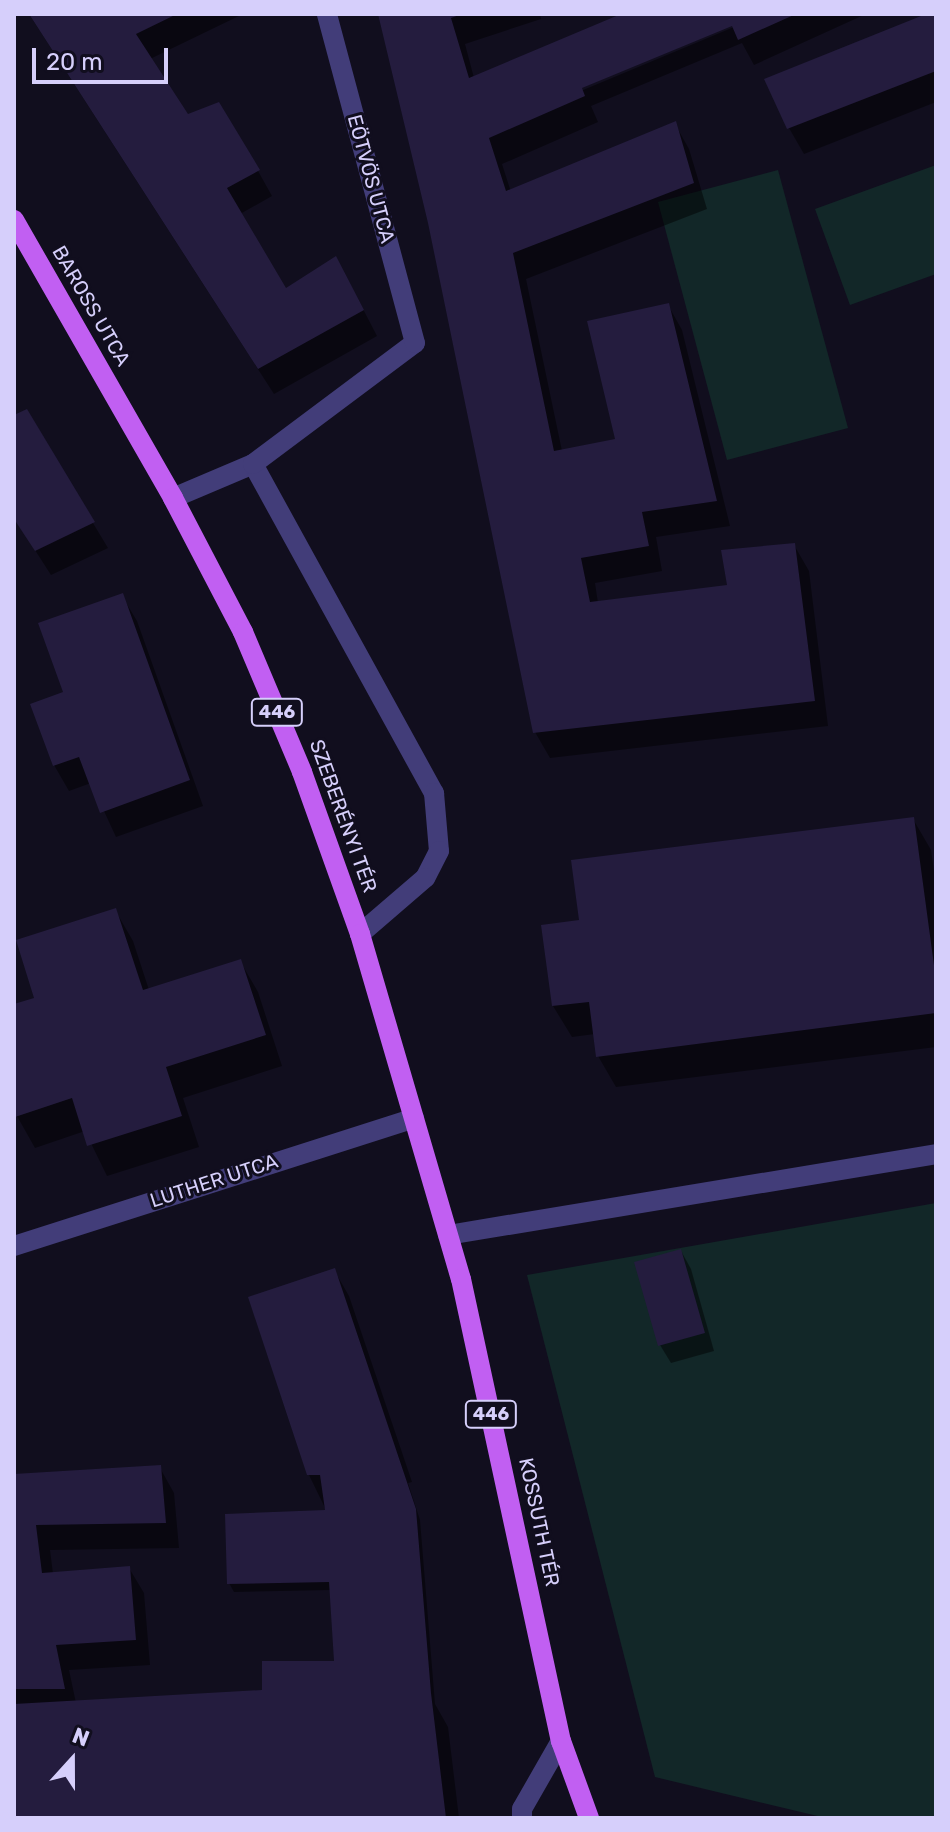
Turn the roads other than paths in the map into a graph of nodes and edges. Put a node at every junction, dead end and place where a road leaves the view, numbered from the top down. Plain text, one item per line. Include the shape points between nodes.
1 (327, 14) edge
2 (14, 220) edge
3 (126, 417) joint
4 (253, 464) junction
5 (173, 498) junction
6 (360, 934) junction
7 (414, 1118) junction
8 (936, 1154) edge
9 (448, 1235) junction
10 (14, 1246) edge
11 (561, 1741) junction
12 (522, 1818) edge
13 (589, 1818) edge

1 - 4 street, EÖTVÖS UTCA via 415,343
2 - 3 main road, BAROSS UTCA / 446
3 - 5 main road, SZEBERÉNYI TÉR / 446
4 - 5 street
4 - 6 street via 434,793 439,851 425,878
5 - 6 main road, SZEBERÉNYI TÉR / 446 via 243,632 302,772
6 - 7 main road, SZEBERÉNYI TÉR / 446
7 - 9 main road, KOSSUTH TÉR / 446
7 - 10 street, LUTHER UTCA
8 - 9 street
9 - 11 main road, KOSSUTH TÉR / 446
11 - 12 street via 522,1809
11 - 13 main road, KOSSUTH TÉR / 446

